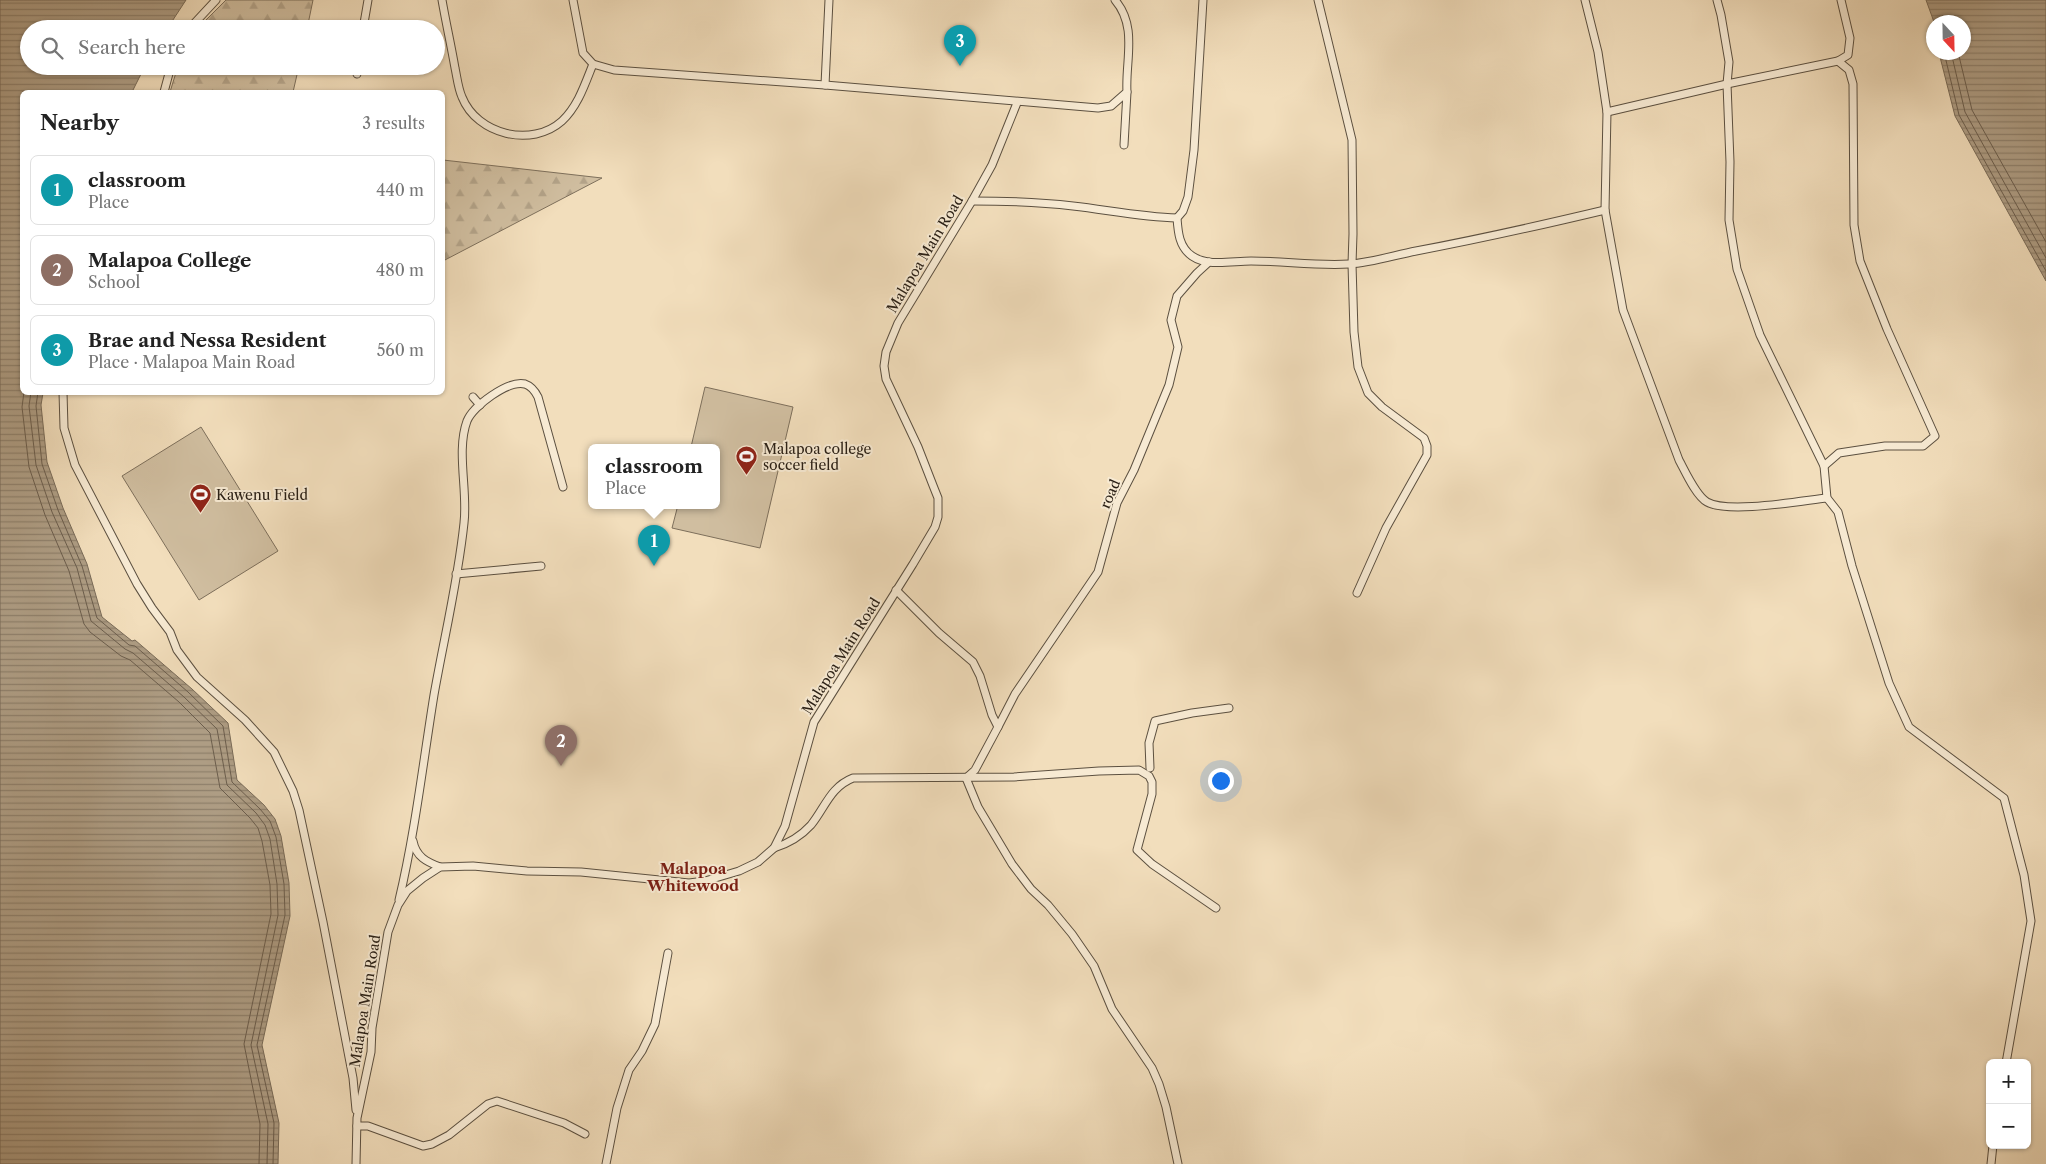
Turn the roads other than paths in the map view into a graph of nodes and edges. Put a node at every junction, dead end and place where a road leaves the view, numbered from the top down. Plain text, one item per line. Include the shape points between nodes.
1 (216, 0) edge
2 (368, 0) edge
3 (442, 0) edge
4 (573, 0) edge
5 (829, 0) edge
6 (1115, 0) edge
7 (1203, 0) edge
8 (1318, 0) edge
9 (1585, 0) edge
10 (1717, 0) edge
11 (1841, 0) edge
12 (198, 20) edge
13 (365, 20) edge
14 (1838, 61) junction
15 (593, 64) junction
16 (169, 75) edge
17 (1727, 84) junction
18 (826, 85) junction
19 (165, 90) edge
20 (1127, 92) junction
21 (1017, 103) junction
22 (1607, 112) junction
23 (1124, 145) dead end
24 (972, 201) junction
25 (1605, 210) junction
26 (1177, 218) junction
27 (1209, 262) junction
28 (1352, 264) junction
29 (64, 395) edge
30 (473, 397) dead end
31 (480, 405) junction
32 (1824, 466) junction
33 (563, 487) dead end
34 (1827, 498) junction
35 (541, 566) dead end
36 (456, 574) junction
37 (896, 590) junction
38 (1357, 593) dead end
39 (1229, 708) dead end
40 (998, 727) junction
41 (1150, 768) dead end
42 (966, 778) junction
43 (411, 834) junction
44 (774, 848) junction
45 (440, 867) junction
46 (398, 905) junction
47 (1216, 908) dead end
48 (668, 952) dead end
49 (2007, 1059) edge
50 (357, 1118) junction
51 (357, 1126) junction
52 (585, 1134) dead end
53 (1993, 1149) edge
54 (356, 1164) edge
55 (606, 1164) edge
56 (1178, 1164) edge
57 (1991, 1164) edge

1 - 12 street
2 - 13 street
3 - 15 street via 462,97 476,118 498,132 532,134 561,122 578,100
4 - 15 street via 583,53
5 - 18 street
6 - 20 street via 1124,14 1130,40
7 - 26 street via 1191,178 1188,197
8 - 28 street via 1352,140
9 - 22 street via 1598,52
10 - 17 street via 1729,62
11 - 14 street via 1850,38 1848,55
14 - 17 street
14 - 32 street via 1849,70 1853,84 1854,225 1860,261 1935,436 1923,446 1885,446 1840,453
15 - 18 street via 614,70
16 - 19 street
17 - 22 street
17 - 32 street via 1729,220 1737,269 1760,335
18 - 21 street
20 - 21 street via 1106,108
20 - 23 street
21 - 24 street, Malapoa Main Road via 992,165
22 - 25 street
24 - 26 street via 1074,206
24 - 37 street, Malapoa Main Road via 898,323 886,352 886,379 918,447 939,508 935,526
25 - 28 street via 1508,234
25 - 34 street via 1622,310 1691,483 1707,502 1732,508
26 - 27 street via 1182,245 1190,255
27 - 28 street
27 - 40 street, road via 1177,296 1171,320 1178,347 1169,385 1117,503 1098,572 1015,694
28 - 38 street via 1355,339 1368,393 1418,432 1428,446 1427,455 1386,528
29 - 50 street via 64,428 75,465 137,584 197,677 245,720 274,752 293,791 323,922 353,1078
30 - 31 street
31 - 33 street via 509,386 524,384 535,391
31 - 36 street via 470,415 464,438 465,521
32 - 34 street
34 - 49 street via 1838,512 1889,684 1909,727 2004,798 2024,874 2031,921
35 - 36 street
36 - 43 street
37 - 40 street via 973,662
37 - 44 street, Malapoa Main Road via 814,722 785,826
39 - 41 street via 1155,721 1149,743
40 - 42 street, road via 975,770
42 - 44 street via 853,778 830,795 804,832
42 - 47 street via 1139,770 1152,782 1152,794 1137,850
42 - 56 street via 978,807 1002,848 1094,966 1112,1009 1152,1068 1166,1107
43 - 45 street via 419,856
43 - 46 street via 410,855
44 - 45 street, Malapoa Main Road via 749,867 716,879 689,883 581,872
45 - 46 street, Malapoa Main Road via 417,882
46 - 50 street, Malapoa Main Road via 388,932 371,1052
48 - 55 street via 655,1024 630,1070 617,1108
50 - 51 street, Malapoa Main Road
51 - 52 street via 368,1126 423,1146 449,1135 488,1104 497,1102 564,1123
51 - 54 street, Malapoa Main Road
53 - 57 street

